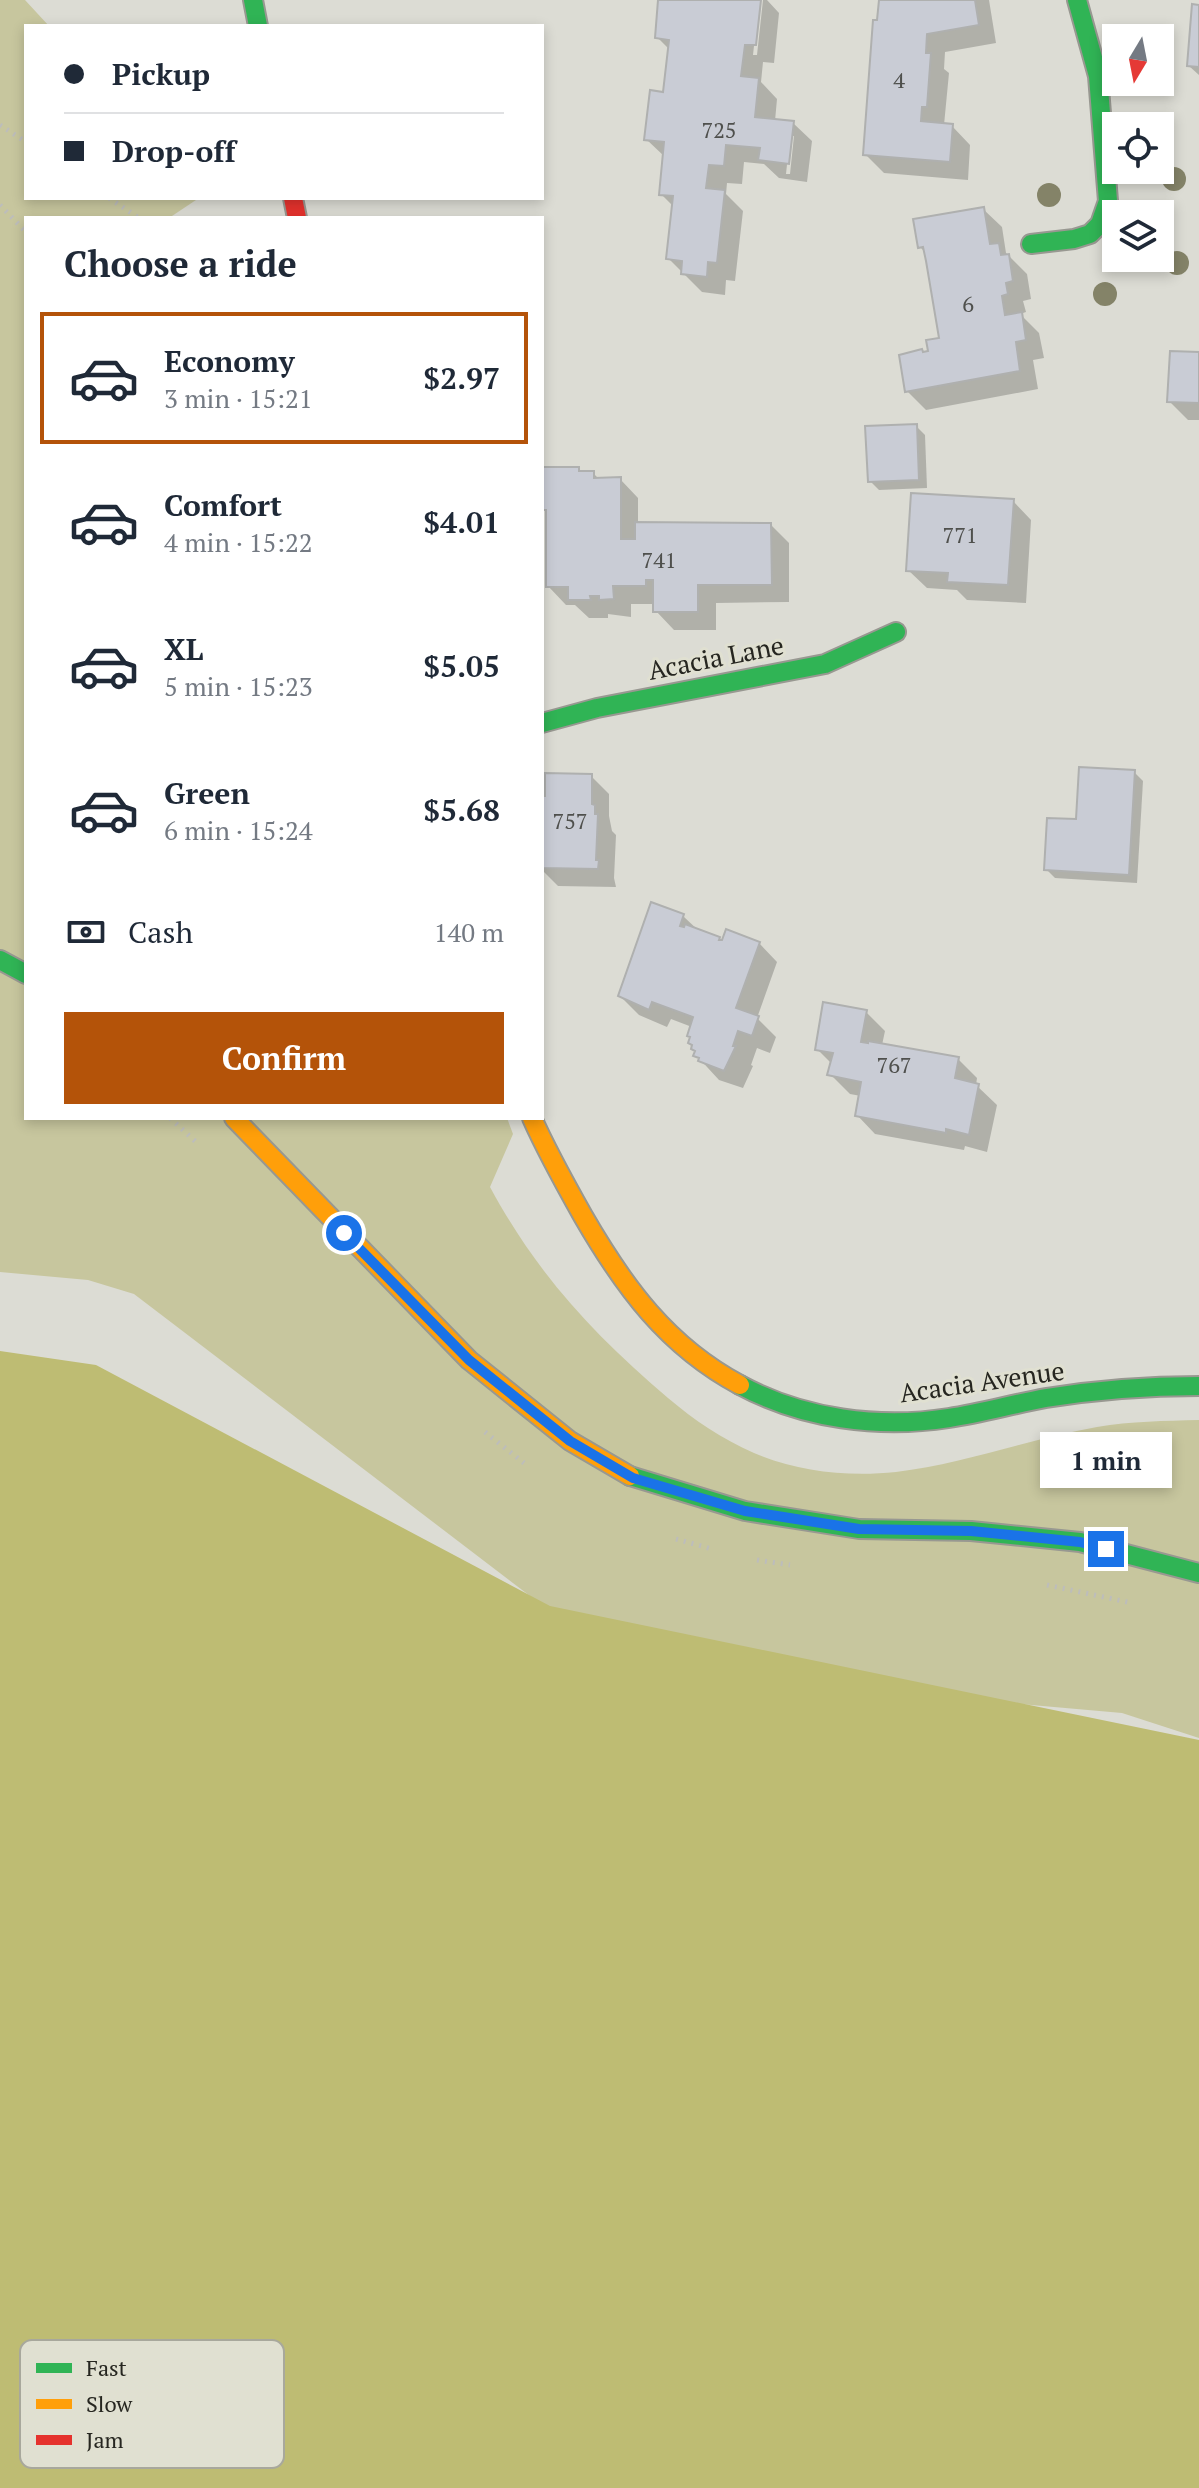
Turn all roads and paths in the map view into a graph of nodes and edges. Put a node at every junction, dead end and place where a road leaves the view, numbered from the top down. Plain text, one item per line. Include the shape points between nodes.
1 (253, 0) edge
2 (1077, 0) edge
3 (258, 24) edge
4 (0, 125) edge
5 (24, 141) edge
6 (112, 200) edge
7 (0, 205) edge
8 (136, 216) edge
9 (24, 230) edge
10 (1031, 244) dead end
11 (896, 632) dead end
12 (544, 722) edge
13 (0, 960) edge
14 (24, 973) edge
15 (236, 1120) edge
16 (533, 1120) edge
17 (1199, 1386) edge
18 (1199, 1573) edge

1 - 3 street
2 - 10 street via 1098,76 1108,201 1103,220 1088,237
4 - 5 path
6 - 8 path
7 - 9 path
11 - 12 street, Acacia Lane via 825,664
13 - 14 street
15 - 18 street via 469,1360 570,1441 633,1478 759,1513 859,1529 971,1531 1080,1542
16 - 17 street, Acacia Avenue via 606,1256 640,1304 681,1345 730,1381 783,1404 838,1417 899,1422 1119,1389

